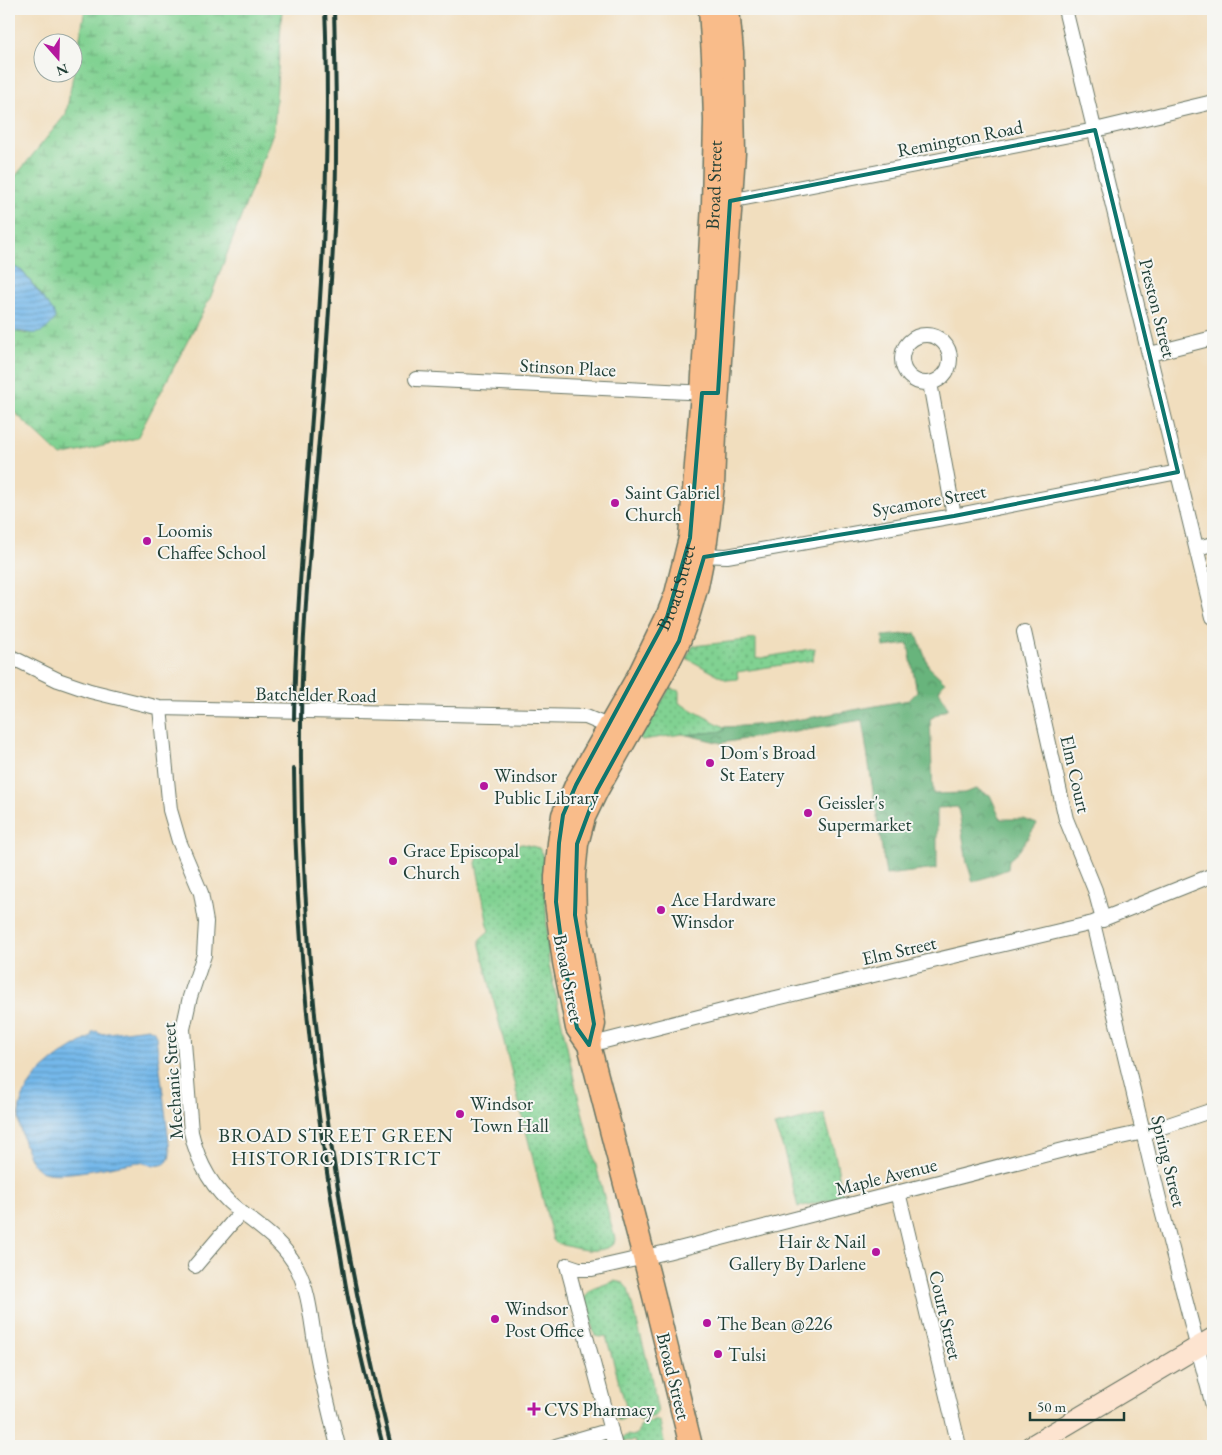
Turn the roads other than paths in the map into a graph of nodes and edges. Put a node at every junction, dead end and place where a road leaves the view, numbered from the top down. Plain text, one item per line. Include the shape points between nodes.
1 (710, 9) edge
2 (728, 9) edge
3 (1065, 9) edge
4 (1213, 102) edge
5 (1095, 130) junction
6 (721, 202) junction
7 (1213, 338) edge
8 (1150, 354) junction
9 (416, 379) dead end
10 (930, 383) dead end
11 (710, 393) junction
12 (1178, 472) junction
13 (954, 516) junction
14 (1213, 544) edge
15 (1197, 548) junction
16 (695, 555) junction
17 (1213, 617) edge
18 (1024, 632) dead end
19 (9, 656) edge
20 (160, 708) junction
21 (618, 733) junction
22 (1213, 875) edge
23 (1098, 922) junction
24 (589, 1045) junction
25 (1213, 1110) edge
26 (1143, 1132) junction
27 (898, 1192) junction
28 (241, 1212) junction
29 (644, 1257) junction
30 (195, 1266) dead end
31 (1205, 1343) edge
32 (1213, 1406) edge
33 (611, 1430) junction
34 (338, 1446) edge
35 (556, 1446) edge
36 (615, 1446) edge
37 (692, 1446) edge
38 (959, 1446) edge
39 (1032, 1446) edge

1 - 6 main road, Broad Street
2 - 6 main road, Broad Street via 734,153
3 - 5 street, Preston Street
4 - 5 street, Remington Road
5 - 6 street, Remington Road
5 - 8 street, Preston Street
6 - 11 main road, Broad Street
7 - 8 street
8 - 12 street, Preston Street
9 - 11 street, Stinson Place
10 - 13 street
11 - 16 main road, Broad Street via 690,538
12 - 13 street, Sycamore Street
12 - 15 street, Preston Street
13 - 16 street, Sycamore Street via 727,556
14 - 15 street
15 - 17 street, Preston Street
16 - 21 main road, Broad Street via 639,675
18 - 23 street, Elm Court via 1066,819 1095,890
19 - 20 street, Batchelder Road via 58,680
20 - 21 street, Batchelder Road via 586,718
20 - 28 street, Mechanic Street via 171,816 200,893 206,922 204,955 183,1029 194,1146 206,1174 225,1199
21 - 24 main road, Broad Street via 597,790 568,844 565,900 581,955 594,1024
22 - 23 street, Elm Street
23 - 24 street, Elm Street
23 - 26 street, Spring Street
24 - 29 main road, Broad Street
25 - 26 street, Maple Avenue
26 - 27 street, Maple Avenue
26 - 31 street, Spring Street
27 - 29 street, Maple Avenue
27 - 38 street, Court Street
28 - 30 street
28 - 34 street, Mechanic Street via 283,1248 300,1275
29 - 33 street, Maple Avenue via 588,1270 567,1265
29 - 37 main road, Broad Street
31 - 32 street, Spring Street
31 - 39 main road
33 - 35 street
33 - 36 street

